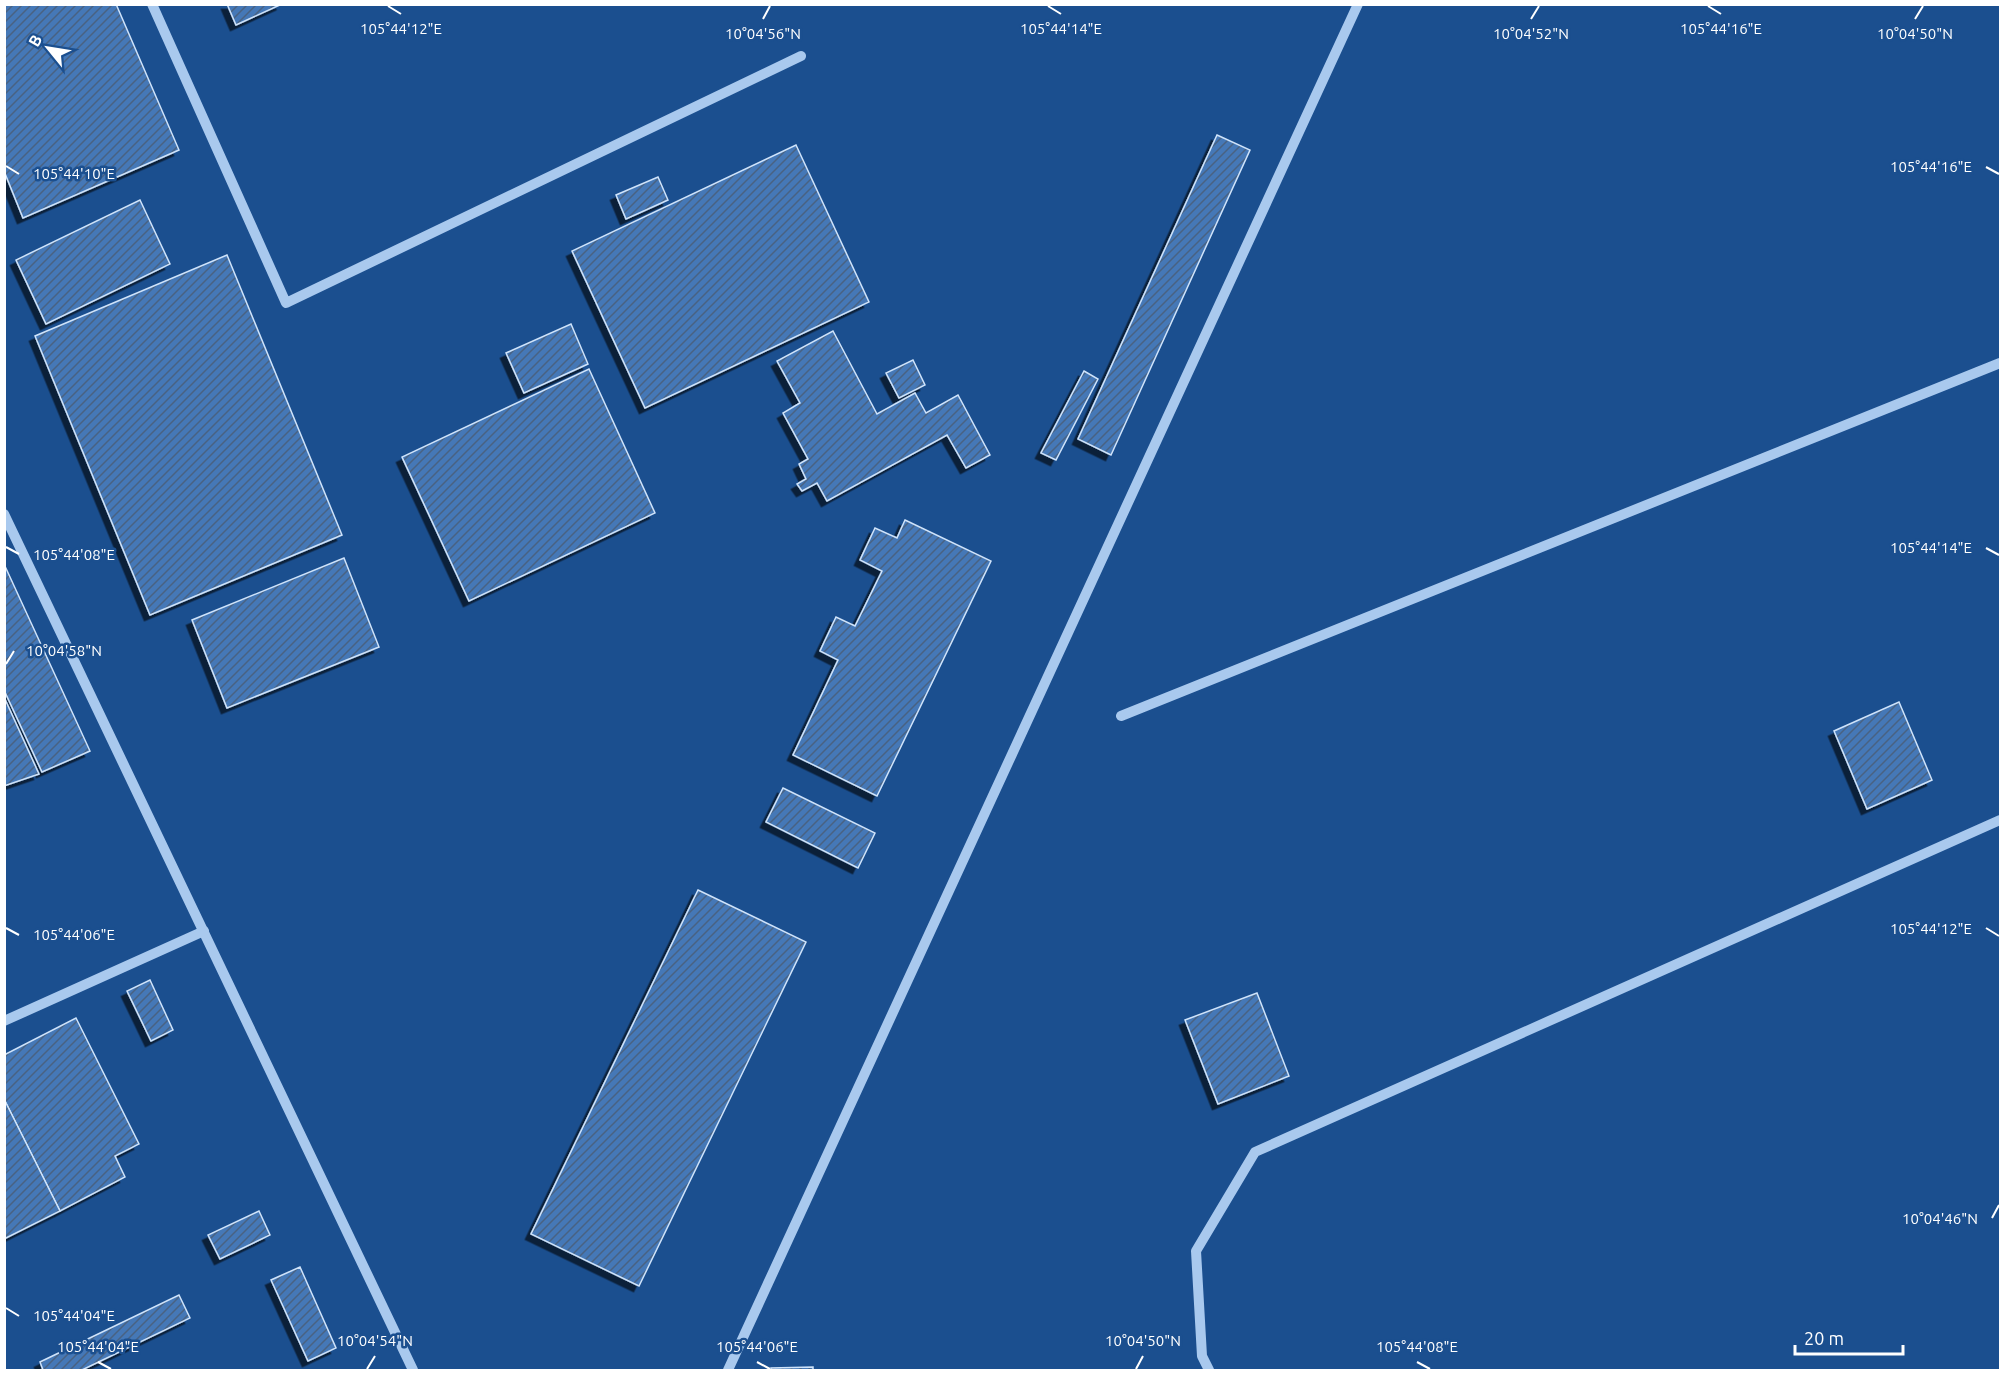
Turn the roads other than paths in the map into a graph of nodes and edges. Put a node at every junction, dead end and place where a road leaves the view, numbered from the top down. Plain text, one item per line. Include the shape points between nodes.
1 (152, 4) edge
2 (1358, 4) edge
3 (801, 56) dead end
4 (2001, 363) edge
5 (4, 514) edge
6 (1121, 716) dead end
7 (2001, 820) edge
8 (204, 931) junction
9 (4, 1021) edge
10 (413, 1371) edge
11 (728, 1371) edge
12 (1209, 1371) edge

1 - 3 street via 286,303
2 - 11 street
4 - 6 street
5 - 8 street
7 - 12 street via 1255,1152 1196,1251 1202,1356
8 - 9 street
8 - 10 street

